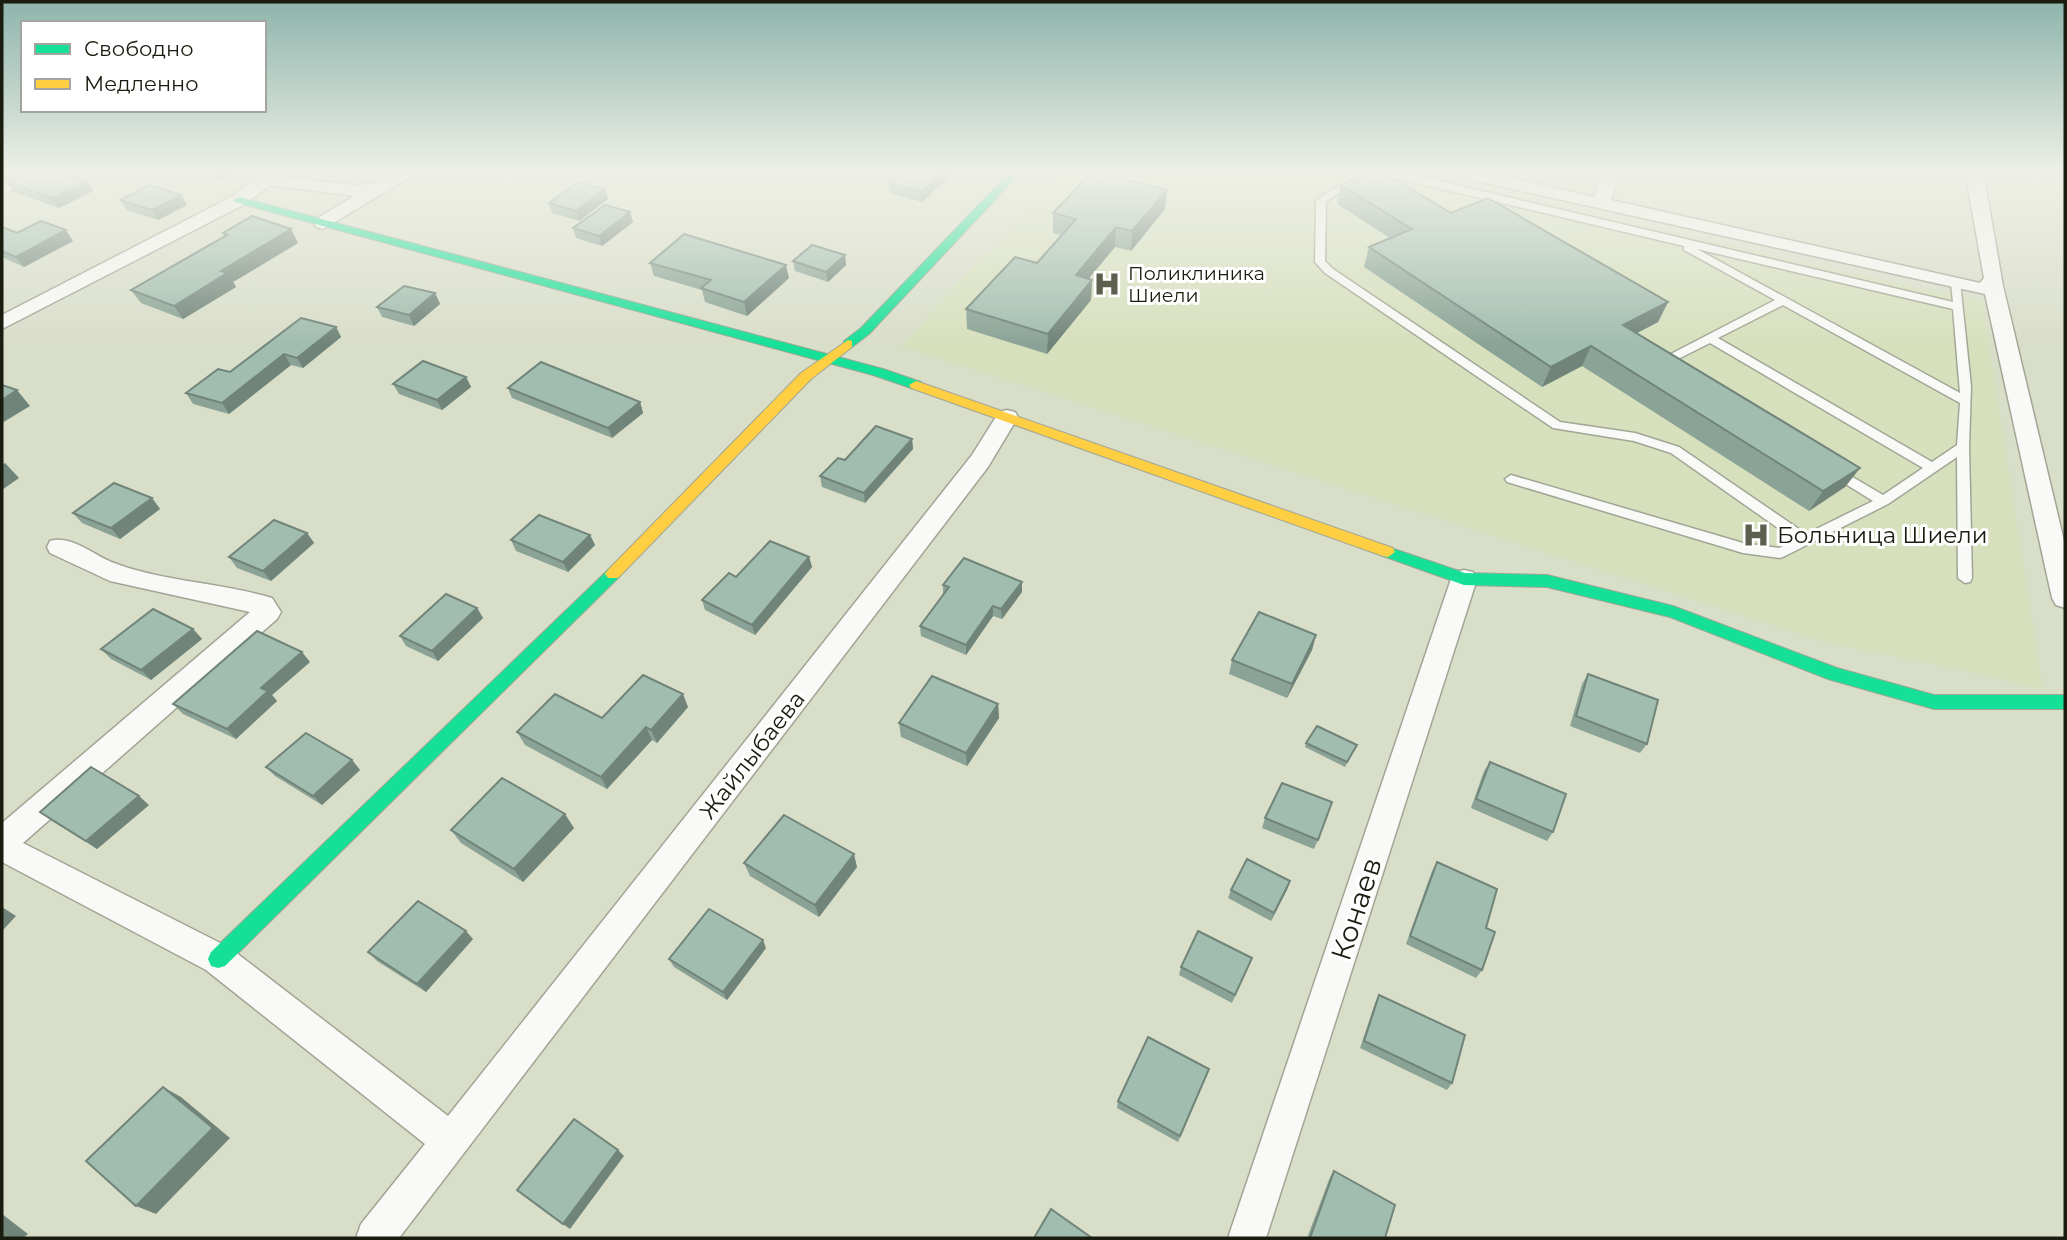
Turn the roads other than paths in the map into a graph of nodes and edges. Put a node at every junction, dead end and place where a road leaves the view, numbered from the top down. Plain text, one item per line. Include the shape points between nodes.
1 (183, 229) edge
2 (345, 229) edge
3 (962, 229) edge
4 (1321, 229) edge
5 (1627, 229) edge
6 (1711, 229) edge
7 (1985, 229) edge
8 (1674, 240) junction
9 (1956, 284) junction
10 (1993, 286) junction
11 (1782, 301) junction
12 (1958, 307) junction
13 (2, 323) edge
14 (1710, 338) junction
15 (829, 358) junction
16 (1685, 379) edge
17 (1966, 401) junction
18 (1007, 417) junction
19 (1963, 447) junction
20 (1826, 466) edge
21 (1933, 468) junction
22 (1511, 479) dead end
23 (1883, 501) junction
24 (1804, 539) junction
25 (59, 547) dead end
26 (1965, 578) dead end
27 (1464, 579) junction
28 (2065, 598) edge
29 (2065, 702) edge
30 (218, 958) junction
31 (451, 1141) junction
32 (375, 1238) edge
33 (1247, 1238) edge

1 - 13 street
2 - 15 street
3 - 15 street via 864,331
4 - 24 lane via 1320,262 1329,271 1558,425 1635,437 1675,450
5 - 8 lane
6 - 9 street
7 - 10 street
8 - 11 lane
8 - 12 lane
9 - 10 street via 1980,289
9 - 12 lane
10 - 28 street
11 - 14 lane
11 - 17 lane
12 - 17 lane
14 - 16 lane via 1673,357 1668,367
14 - 21 lane
15 - 18 street
15 - 30 street via 806,376 667,522
17 - 19 lane
18 - 27 street
18 - 31 street, Жайлыбаева via 946,505
19 - 21 lane
19 - 26 lane
20 - 23 lane
21 - 23 lane
22 - 24 lane via 1743,548 1780,553
23 - 24 lane
25 - 30 street via 110,572 263,605 268,612 3,841 2,848 16,856
27 - 29 street via 1547,581 1673,612 1835,674 1934,702
27 - 33 street, Конаев
30 - 31 street
31 - 32 street, Жайлыбаева

